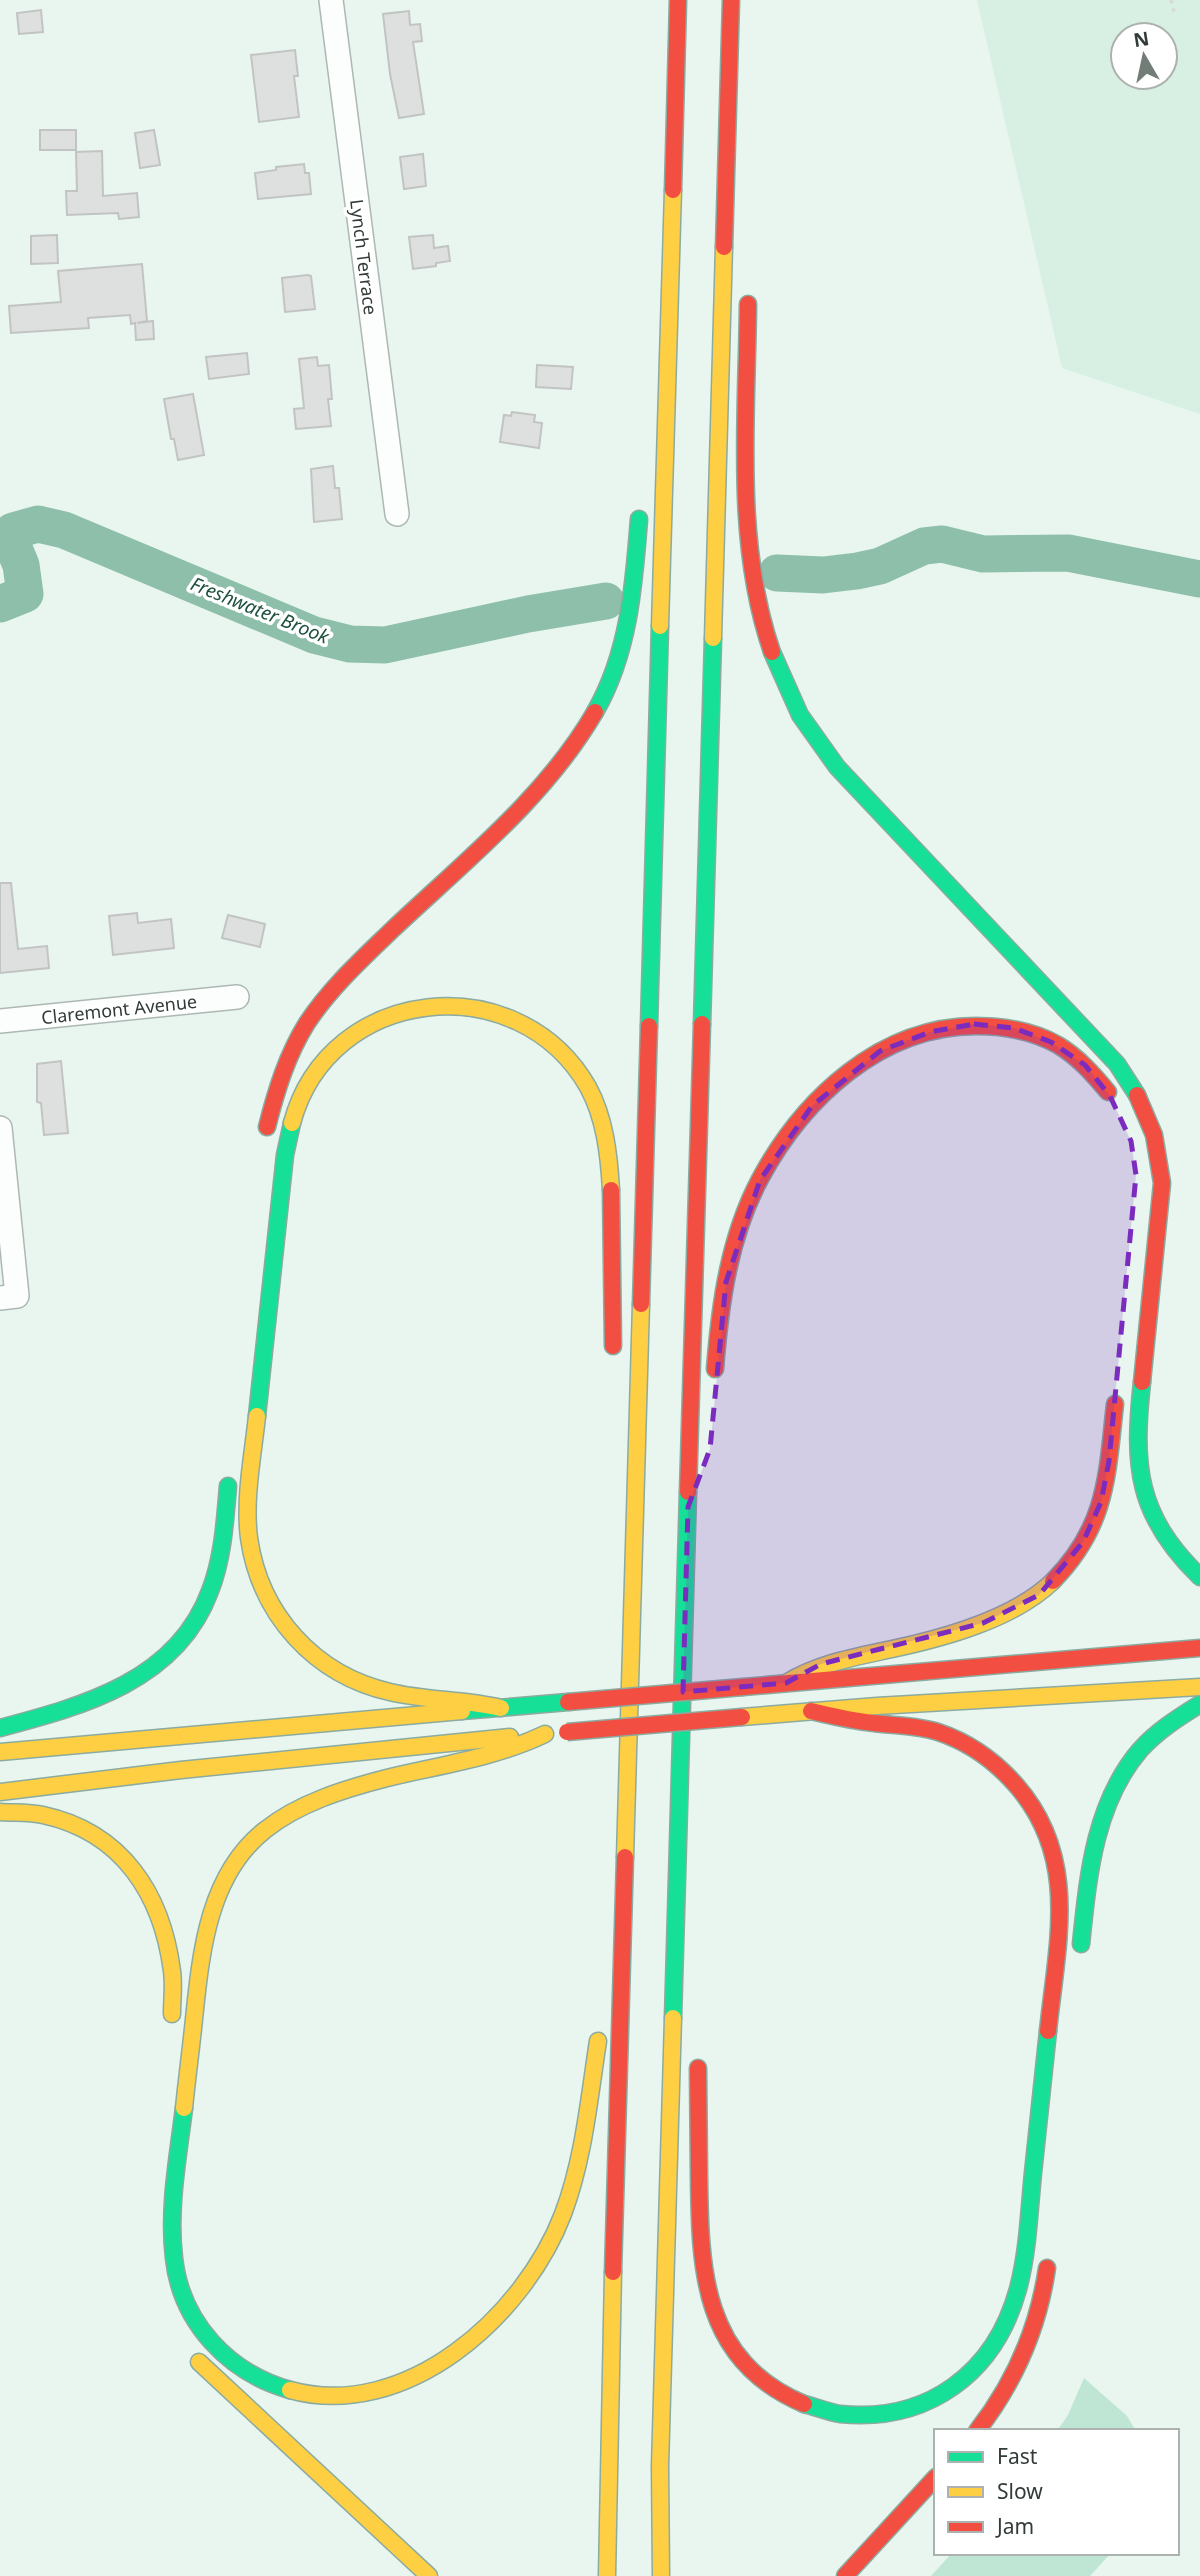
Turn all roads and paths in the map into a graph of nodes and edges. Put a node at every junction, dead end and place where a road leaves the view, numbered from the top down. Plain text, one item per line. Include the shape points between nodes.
1 (331, 0) edge
2 (678, 0) edge
3 (731, 0) edge
4 (1171, 0) edge
5 (1174, 12) dead end
6 (660, 51) dead end
7 (675, 95) junction
8 (727, 143) junction
9 (741, 183) dead end
10 (748, 281) dead end
11 (666, 431) junction
12 (649, 467) dead end
13 (640, 507) dead end
14 (397, 514) dead end
15 (237, 997) dead end
16 (0, 1021) edge
17 (1115, 1105) dead end
18 (0, 1128) edge
19 (265, 1141) dead end
20 (9, 1297) edge
21 (613, 1360) dead end
22 (714, 1387) dead end
23 (1116, 1392) dead end
24 (707, 1461) dead end
25 (230, 1472) dead end
26 (619, 1497) dead end
27 (688, 1507) junction
28 (633, 1545) junction
29 (1200, 1577) edge
30 (1200, 1648) edge
31 (786, 1683) junction
32 (1200, 1687) edge
33 (1200, 1704) edge
34 (501, 1708) junction
35 (811, 1711) junction
36 (0, 1728) edge
37 (545, 1734) junction
38 (0, 1752) edge
39 (0, 1792) edge
40 (0, 1812) edge
41 (680, 1849) junction
42 (691, 1885) dead end
43 (1079, 1965) dead end
44 (621, 1992) junction
45 (170, 2032) dead end
46 (698, 2048) dead end
47 (1049, 2246) dead end
48 (187, 2347) dead end
49 (978, 2429) edge
50 (934, 2479) edge
51 (429, 2576) edge
52 (607, 2576) edge
53 (661, 2576) edge
54 (845, 2576) edge

1 - 14 street, Lynch Terrace
2 - 7 main road
3 - 8 main road
4 - 5 path
6 - 7 main road
7 - 11 main road
8 - 9 main road
8 - 27 main road
10 - 29 main road via 754,577 769,646 788,694 845,777 1117,1064 1151,1124 1162,1183 1136,1463 1156,1522
11 - 12 main road
11 - 28 main road
13 - 19 main road via 624,639 592,718 532,798 322,1002 284,1065
15 - 16 street, Claremont Avenue
17 - 22 main road via 1092,1072 1068,1052 1035,1034 1006,1026 962,1025 930,1032 862,1061 797,1124 751,1197 726,1282
18 - 20 street
21 - 34 main road via 608,1154 593,1097 564,1055 521,1022 453,1005 383,1017 332,1050 299,1100 285,1155 248,1503 256,1569 270,1603 291,1635 342,1675 401,1694
23 - 31 main road via 1101,1502 1075,1556 1048,1587 983,1623 821,1664
24 - 27 main road
25 - 36 main road via 221,1548 209,1592 192,1628 173,1652 150,1672 111,1693
26 - 28 main road
27 - 41 main road
28 - 44 main road
30 - 31 main road
31 - 34 main road, bridge
32 - 35 main road
33 - 43 main road via 1143,1746 1109,1797 1091,1861
34 - 38 main road
35 - 37 main road, bridge
35 - 46 main road via 927,1729 974,1749 1005,1774 1032,1807 1056,1860 1059,1930 1021,2280 995,2345 959,2384 926,2403 902,2410 864,2416 834,2414 783,2395 734,2350 715,2314 702,2259
37 - 39 main road
37 - 44 main road via 498,1755 377,1781 301,1806 251,1842 225,1876 209,1915 200,1958 172,2228 179,2286 206,2335 238,2367 262,2381 291,2392 331,2396 403,2382 460,2348 513,2297 562,2218 584,2145 604,2022
40 - 45 main road via 45,1815 78,1826 113,1849 135,1872 154,1900 169,1938 174,1979
41 - 42 main road
41 - 53 main road via 660,2466
44 - 52 main road
47 - 49 main road via 1031,2339 1012,2381
48 - 51 main road via 223,2386
50 - 54 main road

